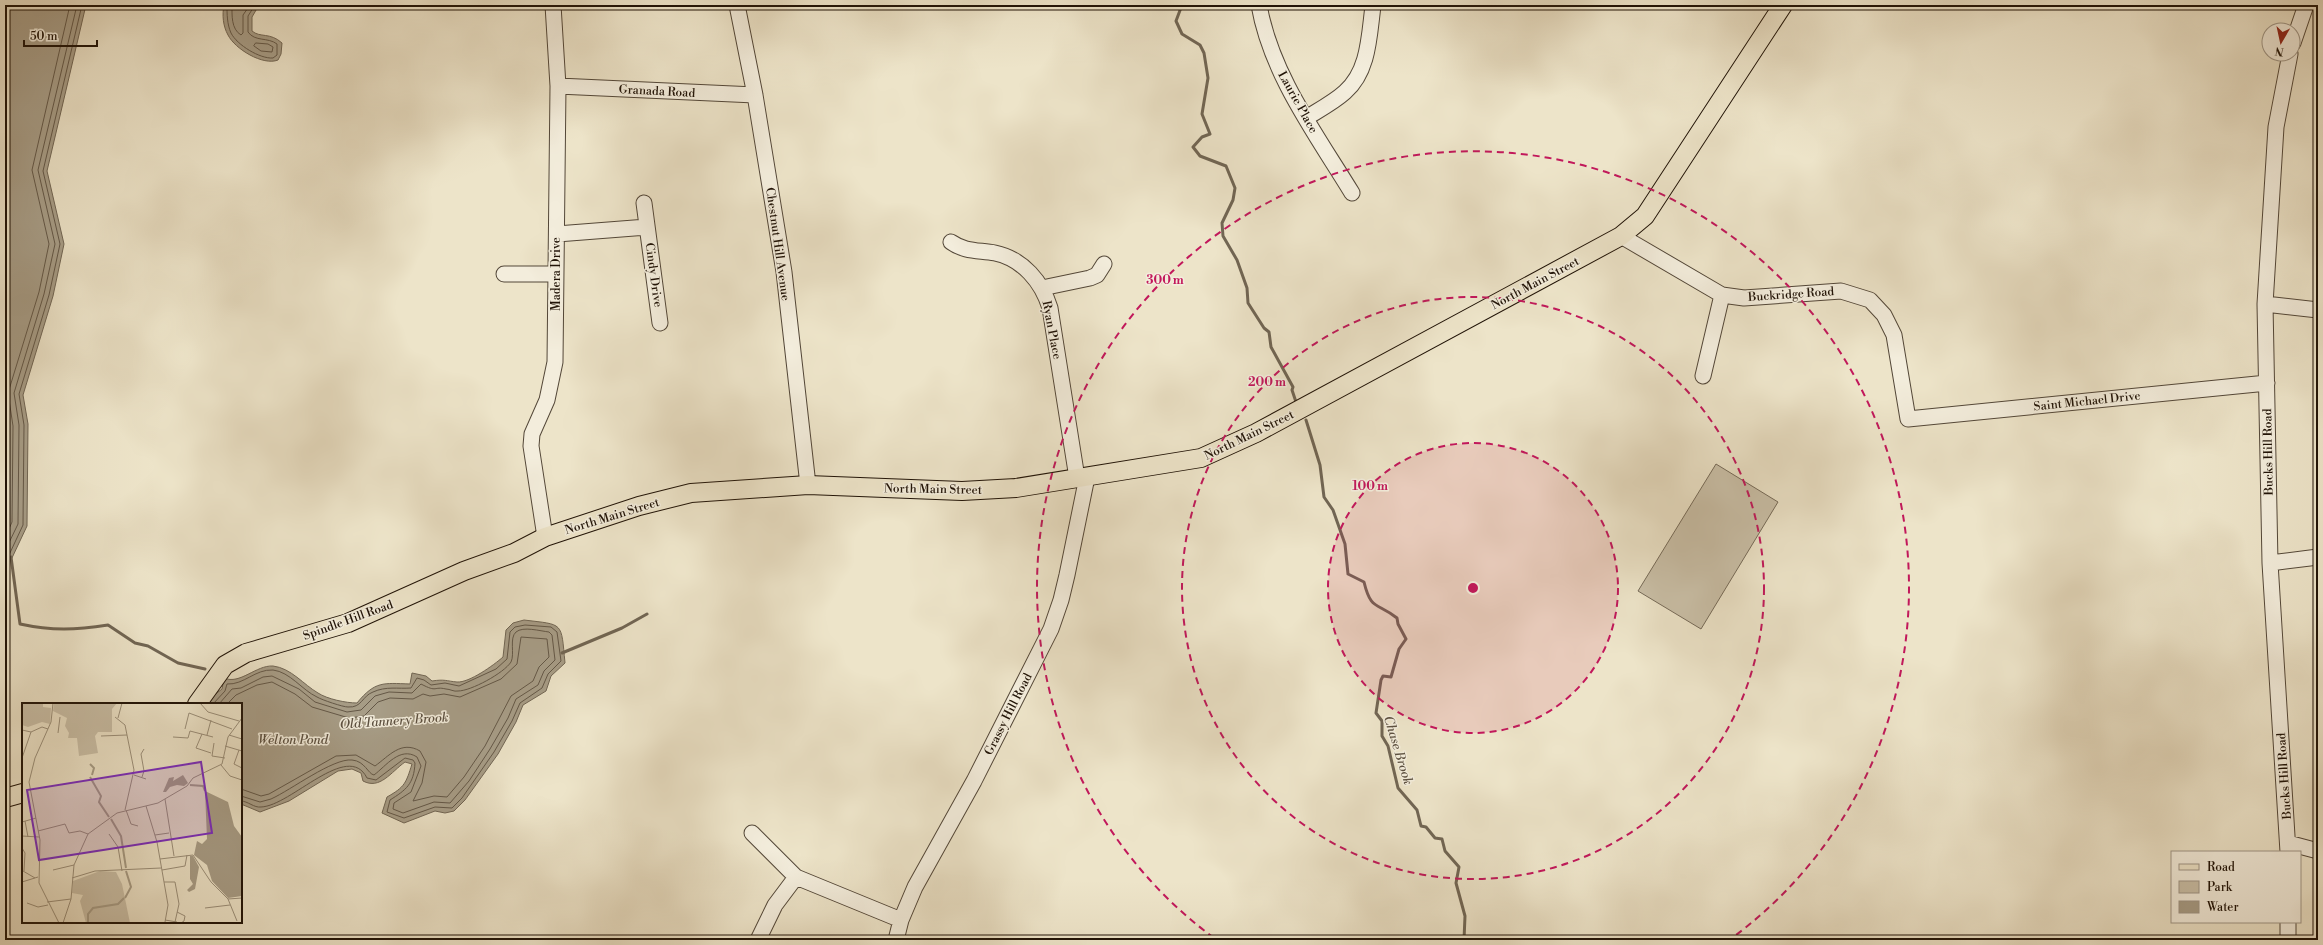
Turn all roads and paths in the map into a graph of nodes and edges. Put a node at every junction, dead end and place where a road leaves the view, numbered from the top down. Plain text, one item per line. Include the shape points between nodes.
1 (553, 5) edge
2 (737, 5) edge
3 (1259, 5) edge
4 (1783, 5) edge
5 (2306, 5) edge
6 (1373, 6) dead end
7 (2300, 22) edge
8 (2288, 62) edge
9 (558, 86) junction
10 (755, 95) junction
11 (1306, 118) junction
12 (1352, 193) dead end
13 (644, 202) dead end
14 (647, 227) junction
15 (557, 234) junction
16 (1621, 236) junction
17 (951, 242) dead end
18 (1104, 264) dead end
19 (504, 274) dead end
20 (556, 274) junction
21 (1042, 288) junction
22 (1722, 295) junction
23 (2265, 304) junction
24 (2318, 310) edge
25 (660, 323) dead end
26 (1704, 376) dead end
27 (2267, 383) junction
28 (1908, 419) joint
29 (1082, 477) junction
30 (808, 485) junction
31 (545, 537) junction
32 (514, 553) joint
33 (2318, 557) edge
34 (2270, 563) junction
35 (198, 703) edge
36 (22, 793) edge
37 (5, 798) edge
38 (752, 833) dead end
39 (2288, 847) edge
40 (2318, 851) edge
41 (796, 877) junction
42 (901, 920) junction
43 (2288, 923) edge
44 (758, 940) edge
45 (896, 940) edge
46 (2288, 940) edge

1 - 9 street, Madera Drive
2 - 10 street, Chestnut Hill Avenue
3 - 11 street, Laurie Place via 1275,61
4 - 16 main road, North Main Street via 1645,216
5 - 7 street
6 - 11 street via 1366,56 1359,76 1345,92
8 - 23 street, Bucks Hill Road via 2276,127
9 - 10 street, Granada Road
9 - 15 street, Madera Drive
10 - 30 street, Chestnut Hill Avenue via 784,272
11 - 12 street, Laurie Place
13 - 14 street, Cindy Drive
14 - 15 street, Cindy Drive
14 - 25 street, Cindy Drive
15 - 20 street, Madera Drive
16 - 22 street, Buckridge Road
16 - 29 main road, North Main Street via 1256,433 1201,458
17 - 21 street, Ryan Place via 966,250 994,253 1009,258 1030,272
18 - 21 street via 1096,275 1090,278
19 - 20 street
20 - 31 street, Madera Drive via 556,362 547,400 532,434 531,446
21 - 29 street, Ryan Place via 1050,308
22 - 26 street
22 - 28 street, Buckridge Road via 1744,298 1841,291 1870,300 1884,315 1894,335
23 - 24 street
23 - 27 street, Bucks Hill Road
27 - 28 street, Saint Michael Drive
27 - 34 street, Bucks Hill Road
29 - 30 main road, North Main Street via 1016,488 962,491
29 - 42 street, Grassy Hill Road via 1067,575 1050,629 974,781 915,887
30 - 31 main road, North Main Street via 691,494 639,506
31 - 32 main road, North Main Street
32 - 35 main road, Spindle Hill Road via 464,571 348,623 246,653 225,665
33 - 34 street
34 - 39 street, Bucks Hill Road
36 - 37 main road
38 - 41 street
39 - 40 street
41 - 42 street
41 - 44 street via 775,905
42 - 45 street, Grassy Hill Road
43 - 46 street

